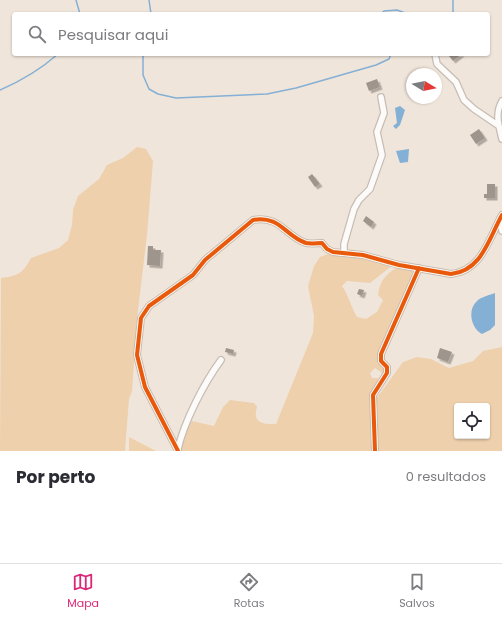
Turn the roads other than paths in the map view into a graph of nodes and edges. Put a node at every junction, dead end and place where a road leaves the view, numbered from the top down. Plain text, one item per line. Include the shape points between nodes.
1 (435, 56) edge
2 (381, 97) dead end
3 (502, 101) edge
4 (499, 126) junction
5 (502, 139) edge
6 (501, 216) edge
7 (502, 231) edge
8 (344, 253) junction
9 (419, 268) junction
10 (221, 360) dead end
11 (178, 450) edge
12 (375, 451) edge

1 - 4 street via 437,64 456,82 464,100
2 - 8 street via 384,112 377,132 382,155 370,189 358,200 354,209
3 - 4 street via 498,108
4 - 5 street
6 - 7 street
6 - 9 street via 483,253 473,266 451,274
8 - 9 street
8 - 11 street via 333,252 322,243 307,243 274,221 260,218 253,220 205,260 193,275 149,306 141,318 137,355 145,387
9 - 12 street via 381,354 380,361 387,367 388,373 373,395
10 - 11 street via 213,370 182,432

